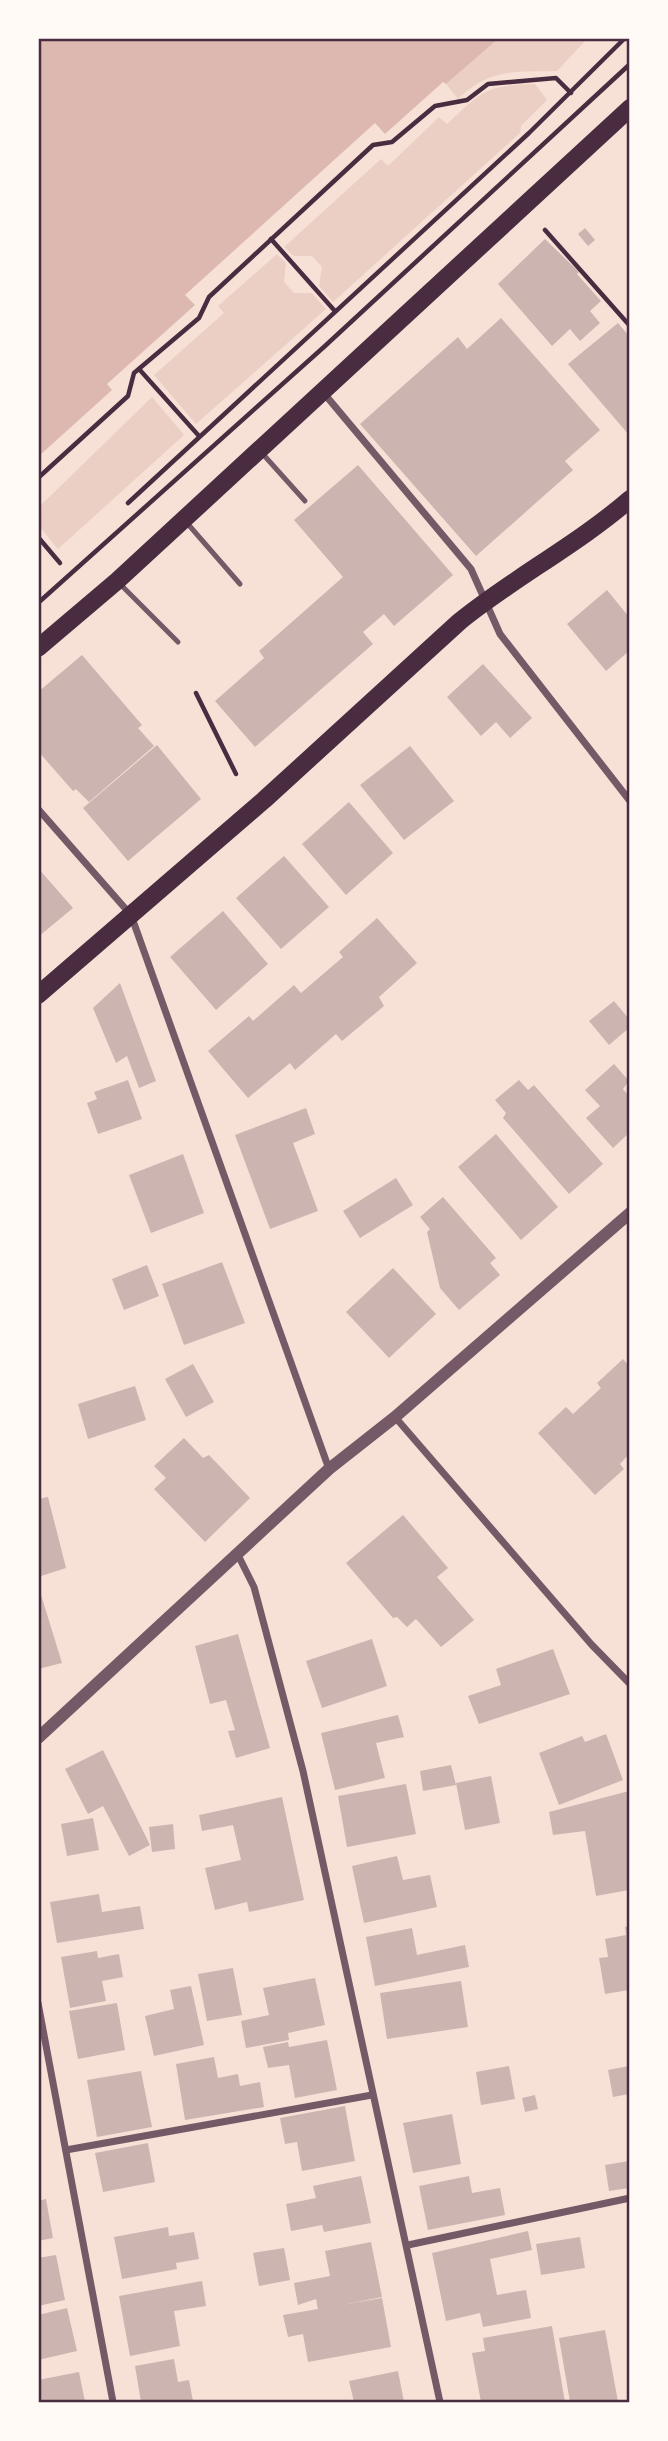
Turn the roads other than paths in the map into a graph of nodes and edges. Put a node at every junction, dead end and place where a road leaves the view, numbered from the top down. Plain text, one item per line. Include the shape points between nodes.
1 (629, 108) edge
2 (321, 391) junction
3 (259, 450) junction
4 (629, 499) edge
5 (305, 501) dead end
6 (183, 518) junction
7 (117, 581) junction
8 (240, 584) dead end
9 (485, 601) junction
10 (178, 642) dead end
11 (38, 648) edge
12 (629, 801) edge
13 (38, 808) edge
14 (131, 915) junction
15 (38, 995) edge
16 (629, 1213) edge
17 (395, 1417) junction
18 (329, 1469) junction
19 (236, 1553) junction
20 (629, 1684) edge
21 (38, 1738) edge
22 (38, 2003) edge
23 (372, 2095) junction
24 (66, 2150) junction
25 (629, 2198) edge
26 (408, 2245) junction
27 (113, 2403) edge
28 (440, 2403) edge

1 - 2 main road
2 - 3 main road
2 - 9 street via 471,569
3 - 5 lane
3 - 6 main road
4 - 9 main road
6 - 7 main road
6 - 8 lane
7 - 10 lane
7 - 11 main road
9 - 12 street via 500,634
9 - 14 main road
13 - 14 street
14 - 15 main road
14 - 18 street
16 - 17 street
17 - 18 street
17 - 20 street
18 - 19 street
19 - 21 street
19 - 23 street via 254,1587 303,1771
22 - 24 street
23 - 24 street
23 - 26 street
24 - 27 street
25 - 26 street
26 - 28 street

